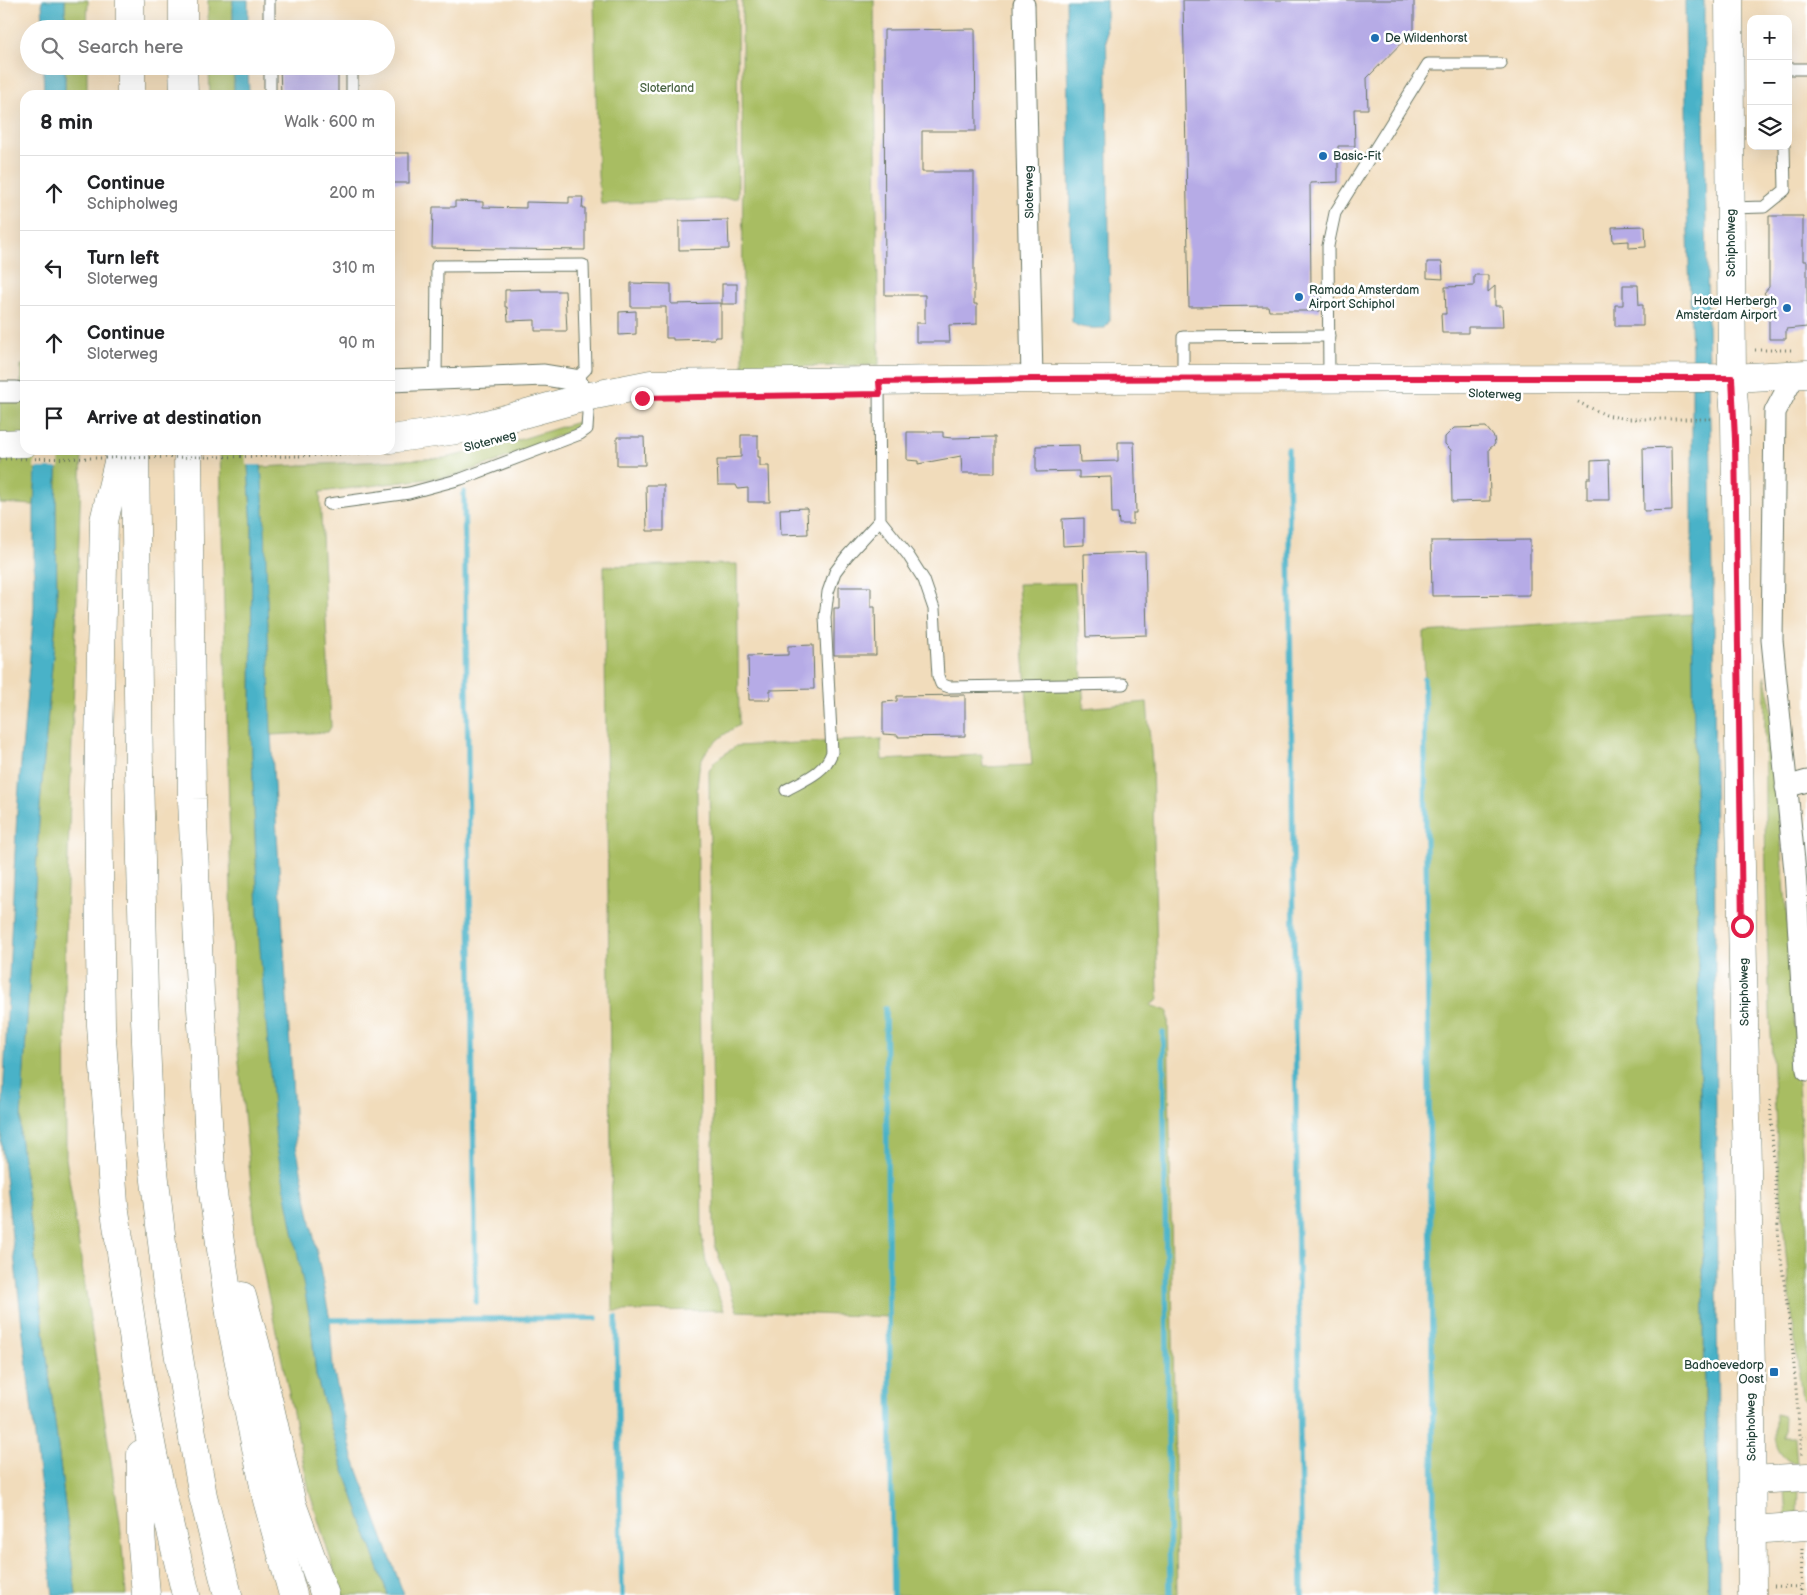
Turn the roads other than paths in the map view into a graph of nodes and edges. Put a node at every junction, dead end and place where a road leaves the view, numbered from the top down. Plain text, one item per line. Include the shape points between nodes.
1 (130, 0) edge
2 (182, 0) edge
3 (269, 0) edge
4 (1729, 0) edge
5 (1024, 2) edge
6 (130, 20) edge
7 (183, 20) edge
8 (269, 20) edge
9 (1501, 64) dead end
10 (1807, 69) edge
11 (1792, 70) edge
12 (131, 75) edge
13 (183, 75) edge
14 (270, 75) edge
15 (352, 75) edge
16 (131, 90) edge
17 (184, 90) edge
18 (270, 90) edge
19 (352, 90) edge
20 (1784, 150) edge
21 (1731, 208) junction
22 (1329, 336) junction
23 (1800, 366) edge
24 (1329, 378) junction
25 (1725, 378) junction
26 (436, 379) junction
27 (1032, 379) junction
28 (1184, 379) junction
29 (395, 381) edge
30 (879, 382) junction
31 (580, 388) junction
32 (20, 443) edge
33 (0, 444) edge
34 (395, 444) edge
35 (120, 455) edge
36 (135, 455) edge
37 (188, 455) edge
38 (329, 504) dead end
39 (880, 520) junction
40 (1123, 684) dead end
41 (1807, 782) edge
42 (1786, 787) junction
43 (786, 790) dead end
44 (1807, 1070) edge
45 (212, 1186) junction
46 (141, 1390) junction
47 (1807, 1477) edge
48 (1752, 1480) junction
49 (1807, 1526) edge
50 (1752, 1530) junction
51 (146, 1595) edge
52 (186, 1595) edge
53 (228, 1595) edge
54 (293, 1595) edge
55 (324, 1595) edge
56 (1752, 1595) edge

1 - 6 main road
2 - 7 main road
3 - 8 lane
4 - 21 main road, Schipholweg
5 - 27 street, Sloterweg
9 - 22 lane via 1428,64 1335,213 1328,246
10 - 11 lane
12 - 16 main road
13 - 17 main road
14 - 18 lane
15 - 19 lane
20 - 21 lane via 1785,190 1764,207
21 - 25 main road, Schipholweg
22 - 24 lane
22 - 28 lane via 1183,337
23 - 25 main road, Sloterweg
23 - 42 street via 1775,412 1772,640
24 - 25 main road, Sloterweg
24 - 28 main road, Sloterweg
25 - 48 main road, Schipholweg via 1735,439
26 - 29 street, Sloterweg
26 - 31 street, Sloterweg via 544,375
26 - 31 lane via 437,266 583,265 586,369
27 - 28 main road, Sloterweg
27 - 30 main road, Sloterweg
30 - 31 main road, Sloterweg via 651,384
30 - 39 lane
31 - 34 main road, Sloterweg via 472,428
31 - 38 lane, Sloterweg via 588,413 587,429 580,434 461,479 418,491
32 - 33 main road
35 - 46 main road via 104,521 98,902 101,1025 114,1204
36 - 53 main road via 139,790 150,1136 166,1278 184,1388 203,1496
37 - 45 main road via 192,799
39 - 40 lane via 924,580 934,609 941,684 950,687
39 - 43 lane via 839,566 828,592 825,617 832,752 829,761 822,769
41 - 42 street
42 - 44 street via 1795,871
45 - 54 main road via 232,1327 248,1410 267,1500
45 - 55 main road via 256,1346 292,1504
46 - 51 main road via 141,1533
46 - 52 main road
47 - 48 main road
48 - 50 main road, Schipholweg
49 - 50 main road
50 - 56 main road, Schipholweg

